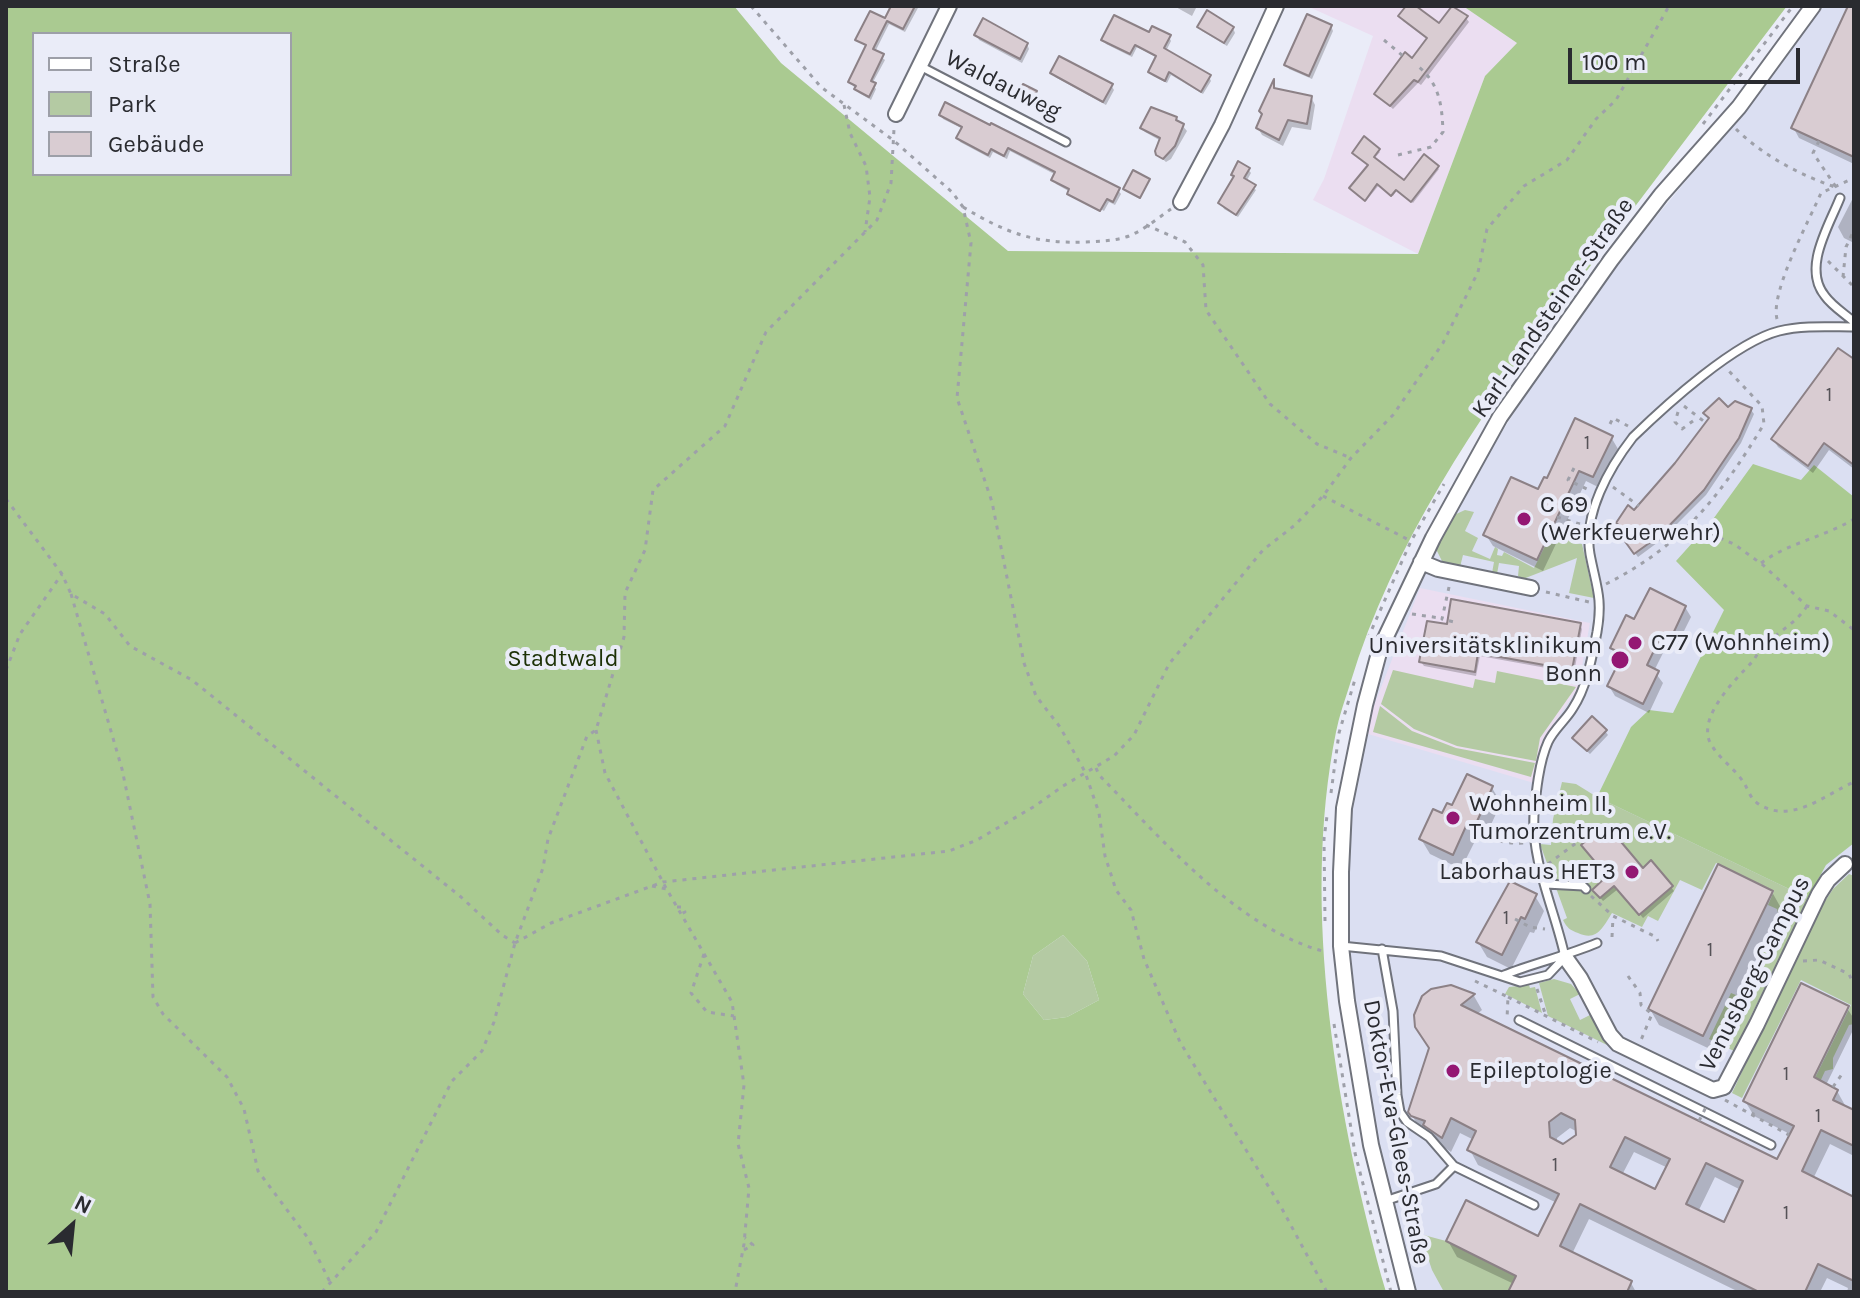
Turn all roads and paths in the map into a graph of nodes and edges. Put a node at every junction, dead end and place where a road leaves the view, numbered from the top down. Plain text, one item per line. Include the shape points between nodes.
1 (751, 6) edge
2 (949, 6) edge
3 (1276, 6) edge
4 (1669, 6) edge
5 (1793, 6) edge
6 (1813, 6) edge
7 (1384, 40) dead end
8 (1403, 56) dead end
9 (920, 66) junction
10 (1419, 67) dead end
11 (844, 105) junction
12 (896, 114) joint
13 (1728, 120) junction
14 (1695, 133) dead end
15 (893, 140) junction
16 (1819, 141) dead end
17 (1066, 142) dead end
18 (1398, 155) dead end
19 (1854, 178) edge
20 (1835, 187) junction
21 (1840, 198) joint
22 (1181, 202) joint
23 (963, 207) junction
24 (1146, 225) junction
25 (1854, 230) edge
26 (864, 235) junction
27 (1819, 251) junction
28 (1843, 277) junction
29 (1854, 287) edge
30 (1854, 324) edge
31 (1781, 331) junction
32 (1721, 362) junction
33 (1684, 405) dead end
34 (1691, 411) dead end
35 (1697, 418) junction
36 (1706, 423) dead end
37 (1610, 424) dead end
38 (1637, 433) junction
39 (1351, 458) junction
40 (1574, 468) dead end
41 (1450, 474) dead end
42 (1606, 482) junction
43 (1600, 495) junction
44 (1323, 496) junction
45 (6, 499) edge
46 (1639, 506) dead end
47 (1557, 517) dead end
48 (1854, 519) edge
49 (1590, 526) junction
50 (1690, 526) junction
51 (1411, 541) junction
52 (1421, 562) junction
53 (1760, 563) junction
54 (1452, 572) junction
55 (62, 574) junction
56 (1599, 587) junction
57 (1531, 588) joint
58 (71, 594) junction
59 (1601, 604) junction
60 (1807, 606) junction
61 (1398, 609) junction
62 (1442, 619) junction
63 (1458, 623) dead end
64 (1854, 630) edge
65 (1364, 649) dead end
66 (1360, 663) dead end
67 (6, 670) edge
68 (596, 730) junction
69 (1096, 768) junction
70 (1085, 772) junction
71 (1854, 782) edge
72 (1331, 793) dead end
73 (1329, 808) dead end
74 (1476, 823) dead end
75 (1599, 826) dead end
76 (1534, 842) junction
77 (1850, 862) edge
78 (1542, 868) junction
79 (663, 882) junction
80 (1546, 884) junction
81 (651, 886) junction
82 (667, 889) junction
83 (1588, 893) joint
84 (1613, 916) junction
85 (1515, 919) dead end
86 (1559, 926) junction
87 (1325, 929) dead end
88 (1612, 937) dead end
89 (1325, 941) dead end
90 (1658, 941) dead end
91 (515, 943) junction
92 (1597, 943) dead end
93 (1341, 946) junction
94 (1382, 949) junction
95 (704, 954) junction
96 (1565, 957) junction
97 (1787, 961) junction
98 (1473, 966) junction
99 (1504, 975) junction
100 (1628, 976) dead end
101 (1535, 979) junction
102 (1854, 985) edge
103 (1508, 997) junction
104 (734, 1016) junction
105 (1505, 1016) dead end
106 (1546, 1016) junction
107 (1519, 1020) dead end
108 (1334, 1021) dead end
109 (1737, 1032) dead end
110 (1599, 1042) dead end
111 (1635, 1052) junction
112 (1842, 1074) dead end
113 (1695, 1081) junction
114 (1833, 1087) dead end
115 (1719, 1090) junction
116 (1706, 1107) dead end
117 (1756, 1107) dead end
118 (1752, 1116) junction
119 (1699, 1121) dead end
120 (1789, 1135) dead end
121 (1771, 1145) dead end
122 (1454, 1166) junction
123 (1385, 1201) junction
124 (1534, 1205) dead end
125 (745, 1238) junction
126 (743, 1250) junction
127 (330, 1282) junction
128 (322, 1292) edge
129 (735, 1292) edge
130 (1327, 1292) edge
131 (1391, 1292) edge
132 (1408, 1292) edge

1 - 11 path via 821,87
2 - 9 street, Waldauweg
3 - 22 street
4 - 39 path via 1616,100 1567,160 1524,186 1487,229 1478,272 1443,343 1393,415
5 - 14 path
6 - 13 street, Karl-Landsteiner-Straße
7 - 8 path
9 - 12 street, Waldauweg
9 - 17 lane, Waldauweg
10 - 18 path via 1433,79 1443,132 1431,147
11 - 15 path
11 - 26 path via 866,166 870,197
12 - 15 path
13 - 20 path via 1757,148
13 - 52 street, Karl-Landsteiner-Straße via 1661,195 1538,362 1493,429
15 - 23 path
15 - 26 path via 891,183 877,220
16 - 20 path via 1813,153
19 - 20 path
20 - 21 path
20 - 31 path via 1821,193 1779,289 1774,310
21 - 27 lane
22 - 24 path
23 - 24 path via 997,228 1063,243 1110,241
23 - 70 path via 971,243 957,398 992,502 1024,663 1036,696
24 - 39 path via 1185,242 1203,265 1206,310 1270,404 1317,444
25 - 28 path
26 - 68 path via 766,332 725,426 653,490 645,550 625,593 624,637
27 - 28 path
27 - 30 lane via 1815,276 1823,295
28 - 29 path
30 - 31 lane
31 - 32 lane
32 - 38 lane
32 - 50 path via 1762,406 1764,424
33 - 35 path via 1676,414 1677,426 1686,428
34 - 35 path
35 - 36 path
37 - 38 path via 1613,418
38 - 42 lane
39 - 44 path
40 - 43 path via 1568,480
41 - 51 path
42 - 43 lane
42 - 46 path
43 - 49 lane
44 - 51 path
44 - 69 path via 1263,550 1169,664 1134,735
45 - 55 path
47 - 49 path
48 - 53 path
49 - 56 lane
50 - 53 path via 1734,544
50 - 56 path via 1641,566
51 - 65 path
52 - 54 street
52 - 61 street, Doktor-Eva-Glees-Straße
53 - 60 path
54 - 57 street
54 - 62 path
55 - 58 path
55 - 67 path via 20,634
56 - 59 lane
57 - 59 path
58 - 91 path via 105,614 130,646 192,680
58 - 127 path via 122,769 150,904 153,997 163,1014 227,1077 244,1109 258,1171 308,1238
59 - 76 lane via 1582,691 1547,744
60 - 64 path via 1829,611
60 - 71 path via 1737,675 1707,723 1710,741 1757,803 1776,812 1804,807
61 - 62 path
61 - 93 street, Doktor-Eva-Glees-Straße via 1380,649 1344,808
62 - 63 path
66 - 72 path via 1339,733
68 - 79 path via 605,773
68 - 91 path via 581,750
69 - 70 path
69 - 89 path via 1245,915 1326,952
70 - 79 path via 977,840 949,851
70 - 130 path via 1116,890 1131,910 1144,959 1180,1042
73 - 87 path
74 - 76 path via 1483,834 1505,844
75 - 78 path
76 - 78 lane
77 - 97 street, Venusberg-Campus via 1819,894
78 - 80 lane
79 - 81 path
79 - 82 path
80 - 83 lane via 1583,886
80 - 86 lane
81 - 82 path
81 - 91 path via 551,923
82 - 95 path via 677,907 683,907 681,914
83 - 84 path
84 - 88 path
84 - 90 path
85 - 86 path via 1530,927
86 - 96 lane
91 - 127 path via 482,1051 452,1081 376,1232
92 - 96 lane
93 - 94 lane
93 - 123 street, Doktor-Eva-Glees-Straße via 1351,1030
94 - 98 lane
94 - 122 lane via 1393,1011 1400,1112
95 - 104 path via 732,1002
95 - 104 path via 691,993 707,1012
96 - 99 lane
96 - 101 lane via 1548,975
96 - 111 street, Venusberg-Campus via 1613,1039
97 - 102 path via 1819,960 1849,974
97 - 115 street, Venusberg-Campus via 1742,1055
98 - 99 lane
98 - 103 path via 1469,977
99 - 101 lane via 1520,982
100 - 111 path via 1641,1005 1652,1014
101 - 106 path
103 - 105 path
103 - 106 path
104 - 125 path via 744,1085 738,1144 749,1188
106 - 110 path
107 - 121 lane
108 - 131 path via 1355,1153
109 - 113 path via 1710,1050
111 - 113 street, Venusberg-Campus
112 - 114 path
113 - 115 street, Venusberg-Campus
115 - 118 path via 1726,1103
116 - 119 path, bridge
117 - 118 path
118 - 120 path
122 - 123 lane via 1436,1184
122 - 124 lane
123 - 132 street, Doktor-Eva-Glees-Straße
125 - 126 path
125 - 126 path via 753,1245
126 - 129 path
127 - 128 path

